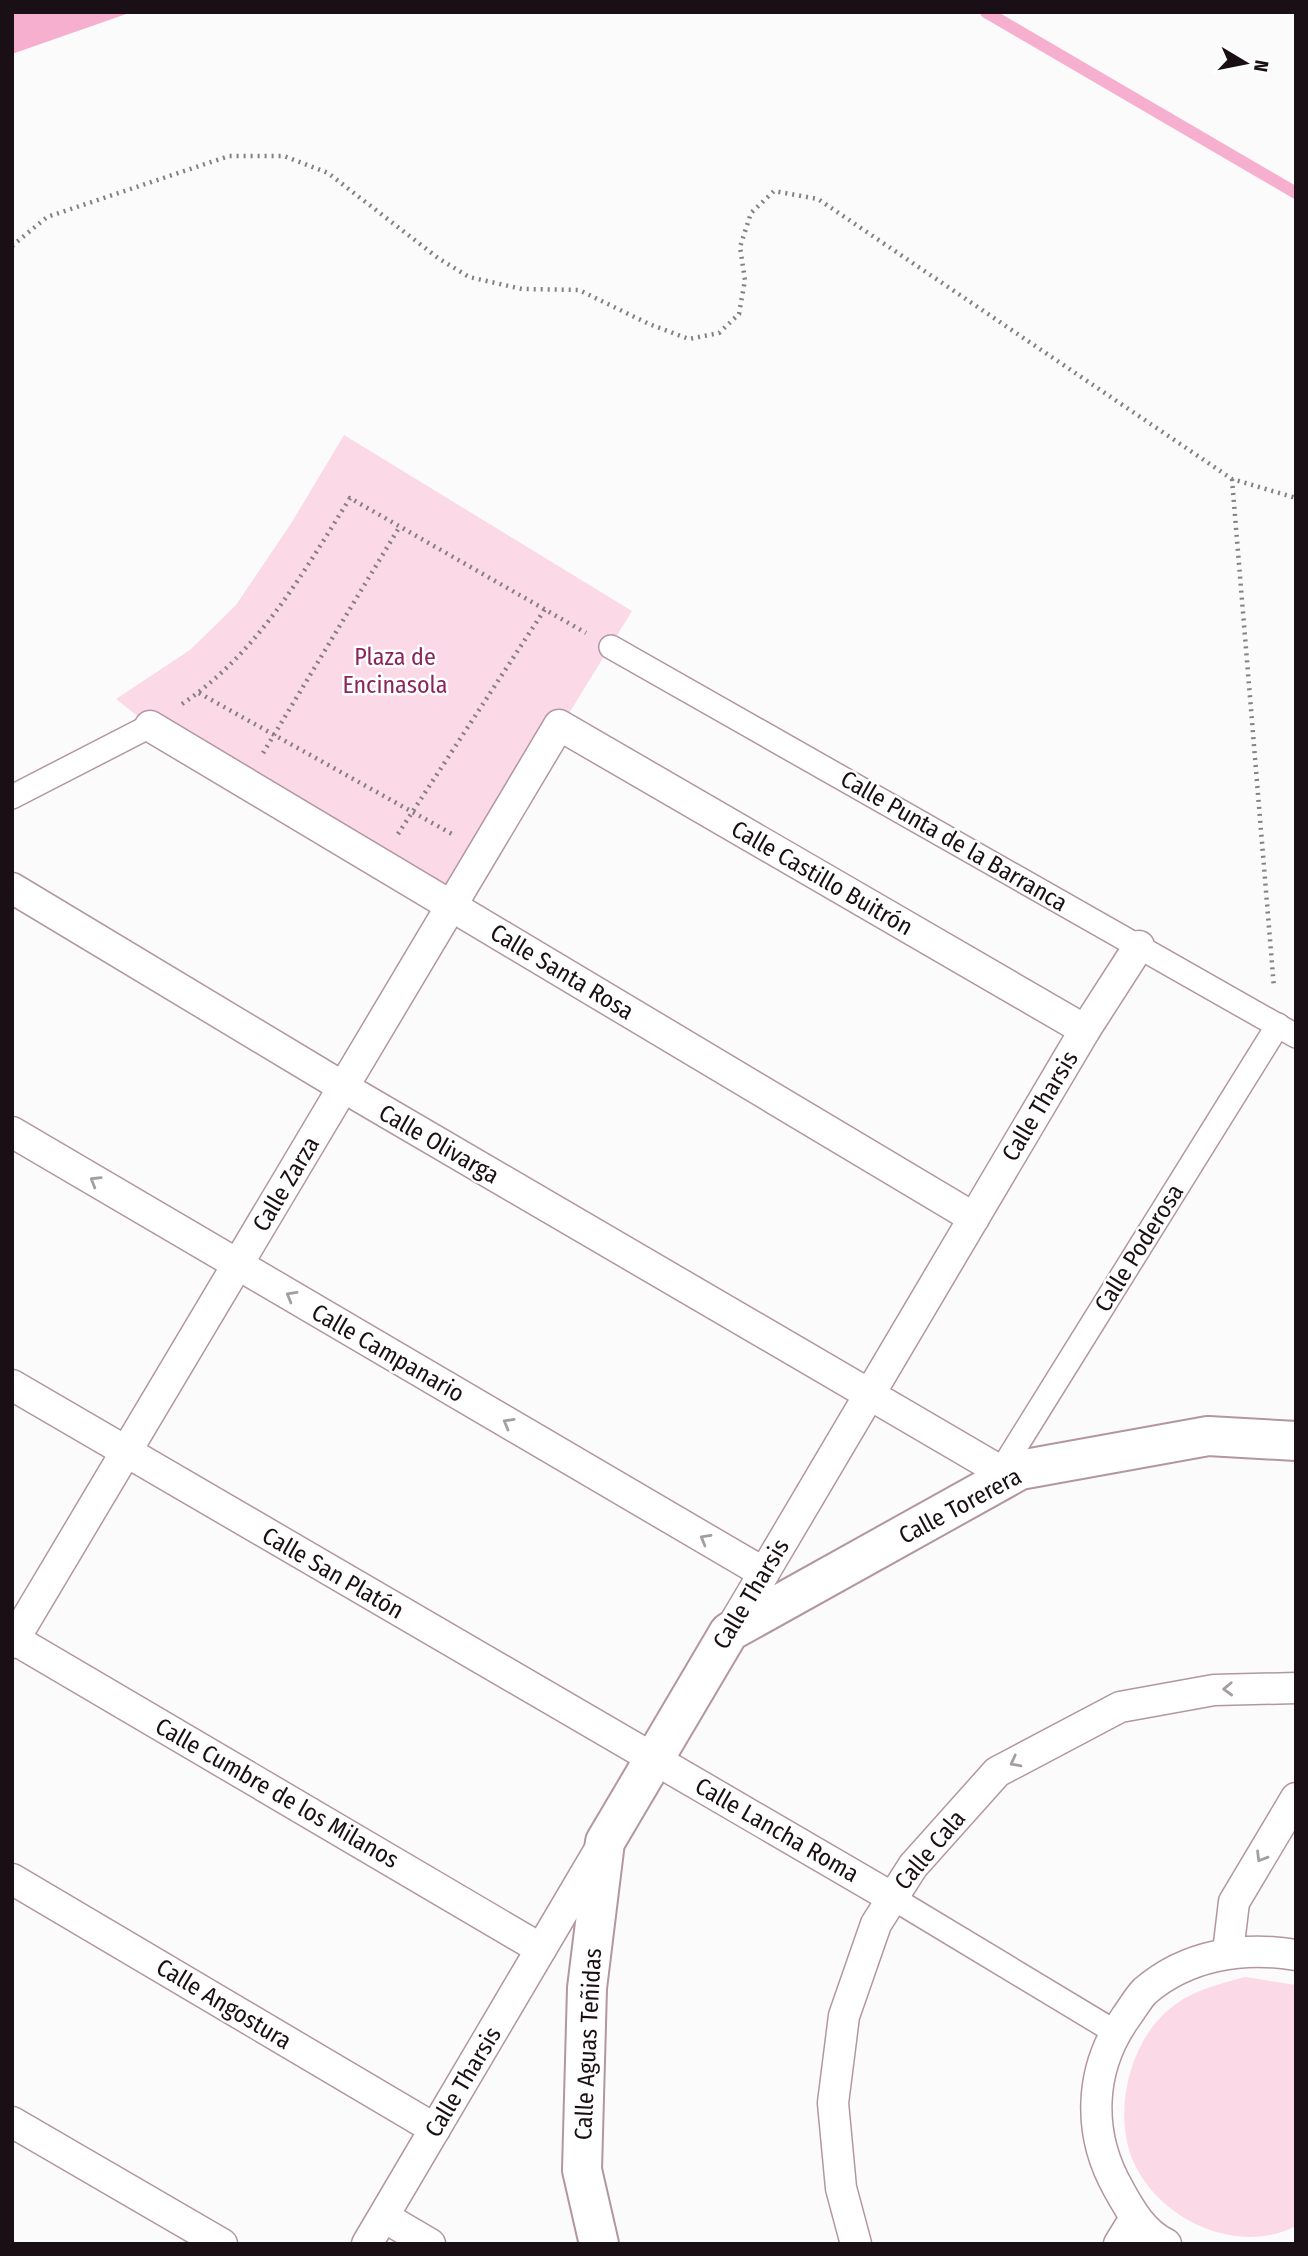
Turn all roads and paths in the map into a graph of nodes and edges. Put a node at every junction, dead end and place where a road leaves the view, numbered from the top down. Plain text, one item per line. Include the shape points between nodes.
1 (12, 246) edge
2 (1232, 479) junction
3 (1296, 498) edge
4 (400, 526) junction
5 (545, 609) junction
6 (611, 647) joint
7 (200, 693) junction
8 (559, 725) joint
9 (150, 726) junction
10 (245, 782) junction
11 (12, 797) edge
12 (484, 851) junction
13 (379, 863) junction
14 (12, 888) edge
15 (451, 905) junction
16 (1139, 946) junction
17 (1085, 1030) junction
18 (1287, 1030) edge
19 (343, 1087) junction
20 (12, 1132) edge
21 (974, 1218) junction
22 (237, 1265) junction
23 (12, 1385) edge
24 (869, 1395) junction
25 (1296, 1441) edge
26 (125, 1453) junction
27 (1005, 1474) junction
28 (764, 1573) junction
29 (729, 1632) junction
30 (13, 1640) edge
31 (1296, 1688) edge
32 (654, 1759) junction
33 (1296, 1798) edge
34 (604, 1842) junction
35 (12, 1879) edge
36 (891, 1897) junction
37 (541, 1949) junction
38 (1228, 1952) junction
39 (1296, 1955) edge
40 (1115, 2032) junction
41 (12, 2122) edge
42 (435, 2129) junction
43 (384, 2217) junction
44 (1135, 2218) junction
45 (222, 2244) edge
46 (368, 2244) edge
47 (430, 2244) edge
48 (599, 2244) edge
49 (856, 2244) edge
50 (1119, 2244) edge
51 (1166, 2244) edge

1 - 2 path via 47,217 229,156 284,156 328,173 469,277 522,289 579,290 688,339 719,334 739,314 745,280 740,247 751,213 775,191 818,199
2 - 3 path
2 - 18 path
4 - 5 path
4 - 7 path via 350,498 284,605
4 - 10 path
5 - 6 path
5 - 13 path
6 - 16 street, Calle Punta de la Barranca
7 - 9 path
7 - 12 path
8 - 12 street, Calle Zarza
8 - 17 street, Calle Castillo Buitrón
9 - 10 street, Calle Santa Rosa
9 - 11 street
10 - 13 street, Calle Santa Rosa
12 - 15 street, Calle Zarza
13 - 15 street, Calle Santa Rosa
14 - 19 street, Calle Olivarga
15 - 19 street, Calle Zarza
15 - 21 street, Calle Santa Rosa
16 - 17 street, Calle Tharsis
16 - 18 street, Calle Punta de la Barranca
17 - 21 street, Calle Tharsis
18 - 27 street, Calle Poderosa
19 - 22 street, Calle Zarza
19 - 24 street, Calle Olivarga
22 -> 20 street, Calle Campanario
21 - 24 street, Calle Tharsis
22 - 26 street, Calle Zarza
28 -> 22 street, Calle Campanario
23 - 26 street, Calle San Platón
24 - 27 street, Calle Olivarga
24 - 28 street, Calle Tharsis
25 - 27 street, Calle Torerera via 1208,1436
26 - 30 street, Calle Zarza
26 - 32 street, Calle San Platón
27 - 29 street, Calle Torerera
28 - 29 street, Calle Tharsis
29 - 32 street, Calle Tharsis
30 - 37 street, Calle Cumbre de los Milanos
31 -> 36 street, Calle Cala via 1214,1690 1120,1707 997,1772
32 - 34 street, Calle Tharsis
32 - 36 street, Calle Lancha Roma
33 -> 38 street via 1234,1902
34 - 37 street, Calle Tharsis
34 - 48 street, Calle Aguas Teñidas via 587,1988 582,2170
35 - 42 street, Calle Angostura
36 - 40 street, Calle Lancha Roma
36 - 49 street, Calle Cala via 876,1924 844,2016 833,2103 841,2188
37 - 42 street, Calle Tharsis
38 - 39 street via 1266,1950
38 - 40 street via 1186,1965 1144,1992
40 - 44 street via 1097,2079 1096,2127 1109,2172
41 - 45 street
42 - 43 street, Calle Tharsis
43 - 46 street, Calle Tharsis
43 - 47 street
44 - 50 street
44 - 51 street

